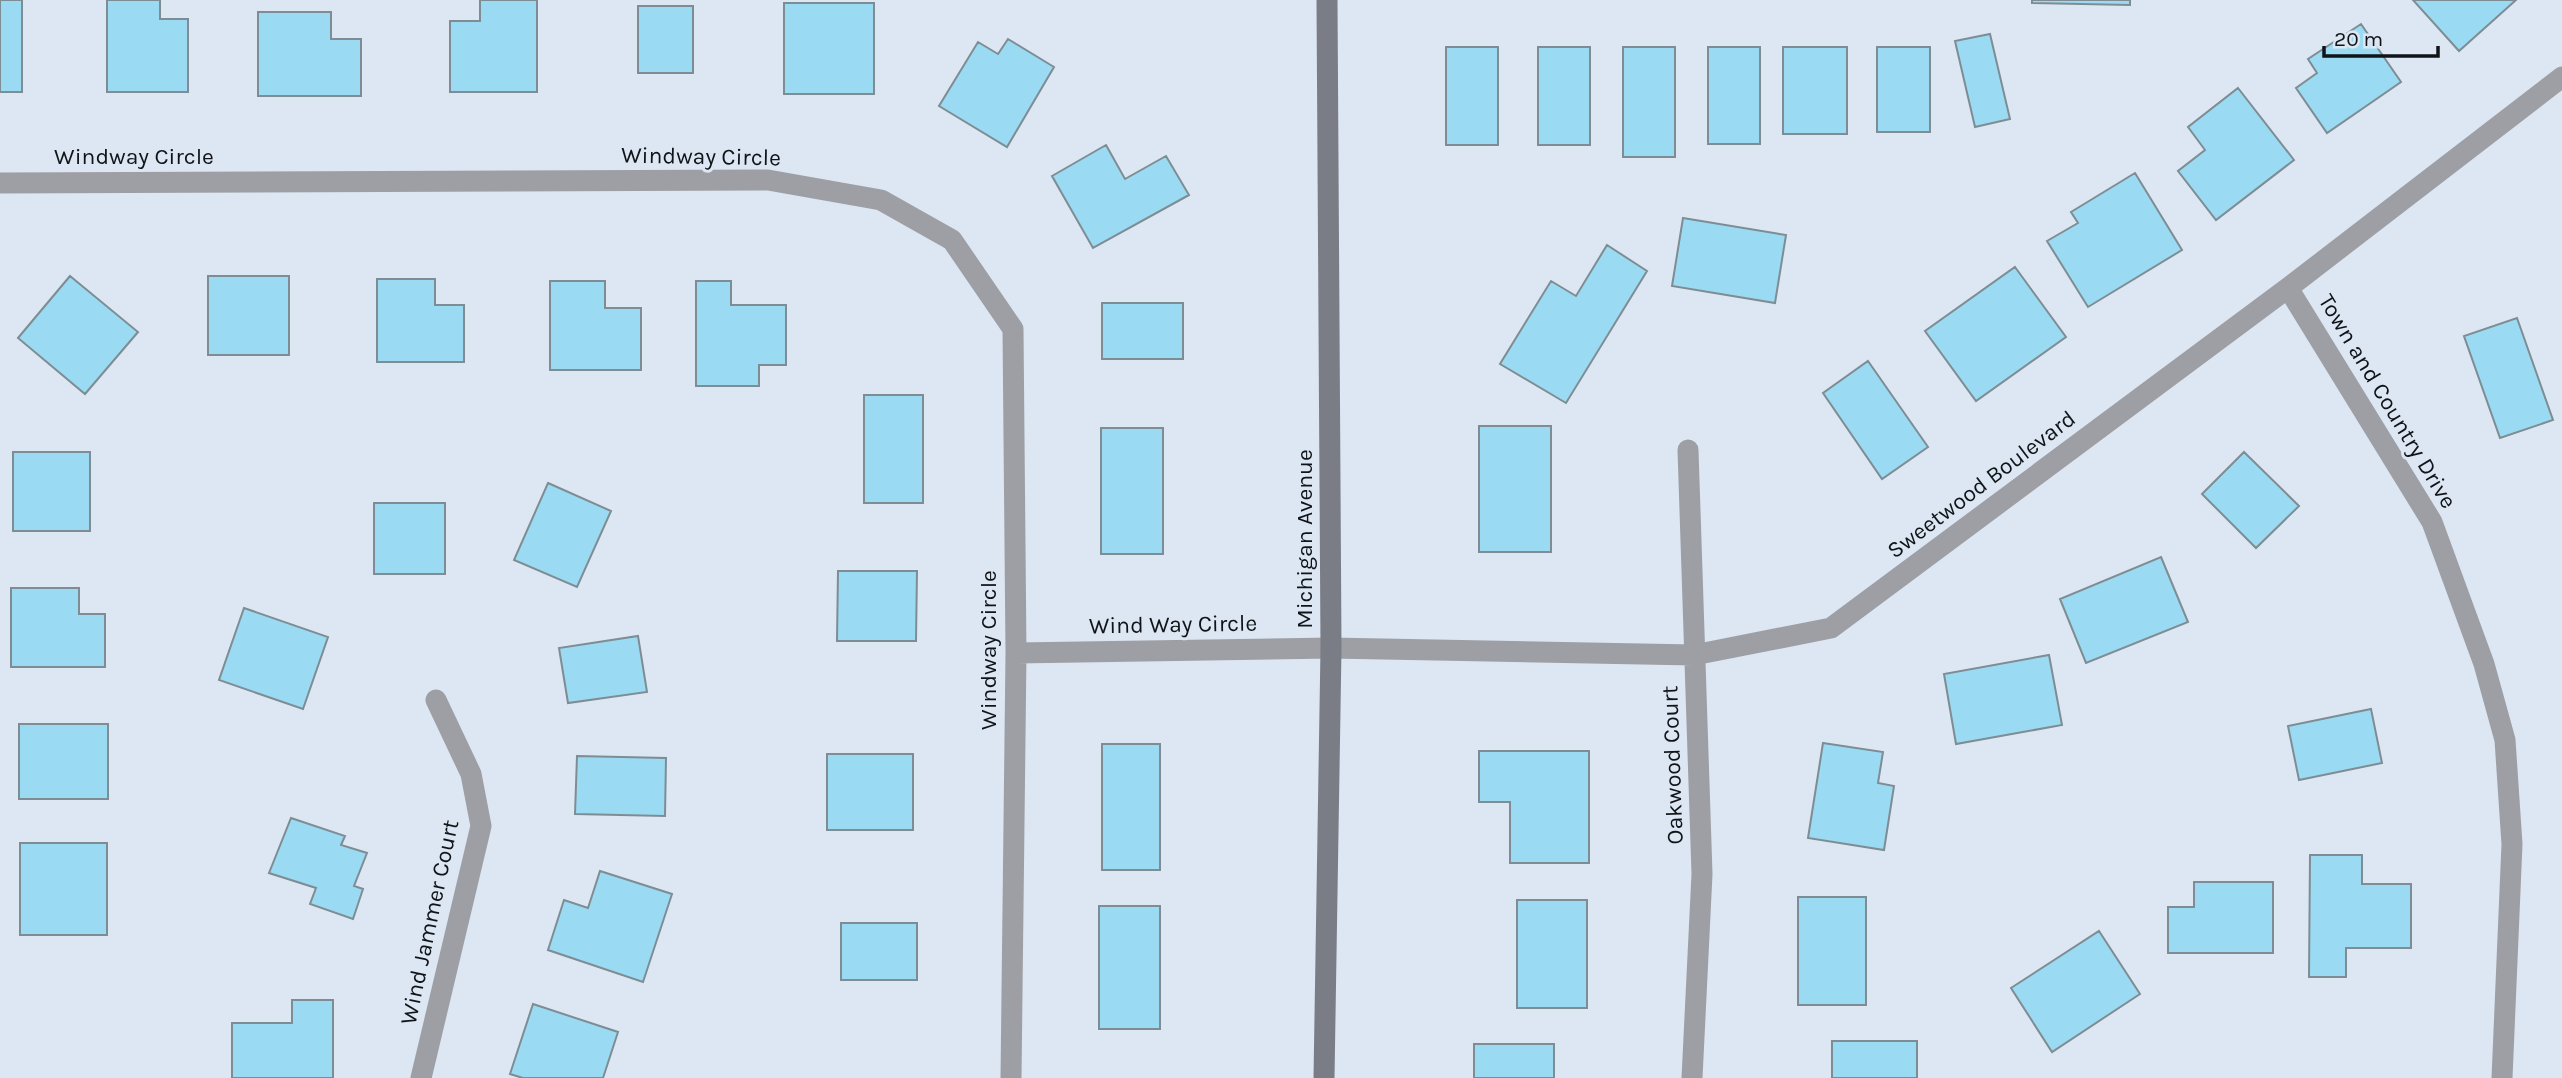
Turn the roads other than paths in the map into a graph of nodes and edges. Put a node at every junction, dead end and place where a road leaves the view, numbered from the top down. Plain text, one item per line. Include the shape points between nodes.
1 (1327, 0) edge
2 (2562, 77) edge
3 (0, 183) edge
4 (2288, 288) junction
5 (1688, 450) dead end
6 (1331, 648) junction
7 (1016, 653) junction
8 (1694, 655) junction
9 (436, 700) dead end
10 (421, 1078) edge
11 (1011, 1078) edge
12 (1325, 1078) edge
13 (1692, 1078) edge
14 (2502, 1078) edge

1 - 6 main road, Michigan Avenue
2 - 4 street, Sweetwood Boulevard
3 - 7 street, Windway Circle via 768,180 881,200 952,240 1013,329
4 - 8 street, Sweetwood Boulevard via 1830,628
4 - 14 street, Town and Country Drive via 2432,522 2484,664 2505,740 2512,844
5 - 8 street, Oakwood Court
6 - 7 street, Wind Way Circle
6 - 8 street, Sweetwood Boulevard
6 - 12 main road, Michigan Avenue
7 - 11 street, Windway Circle
8 - 13 street, Oakwood Court via 1702,874
9 - 10 street, Wind Jammer Court via 471,774 481,826

